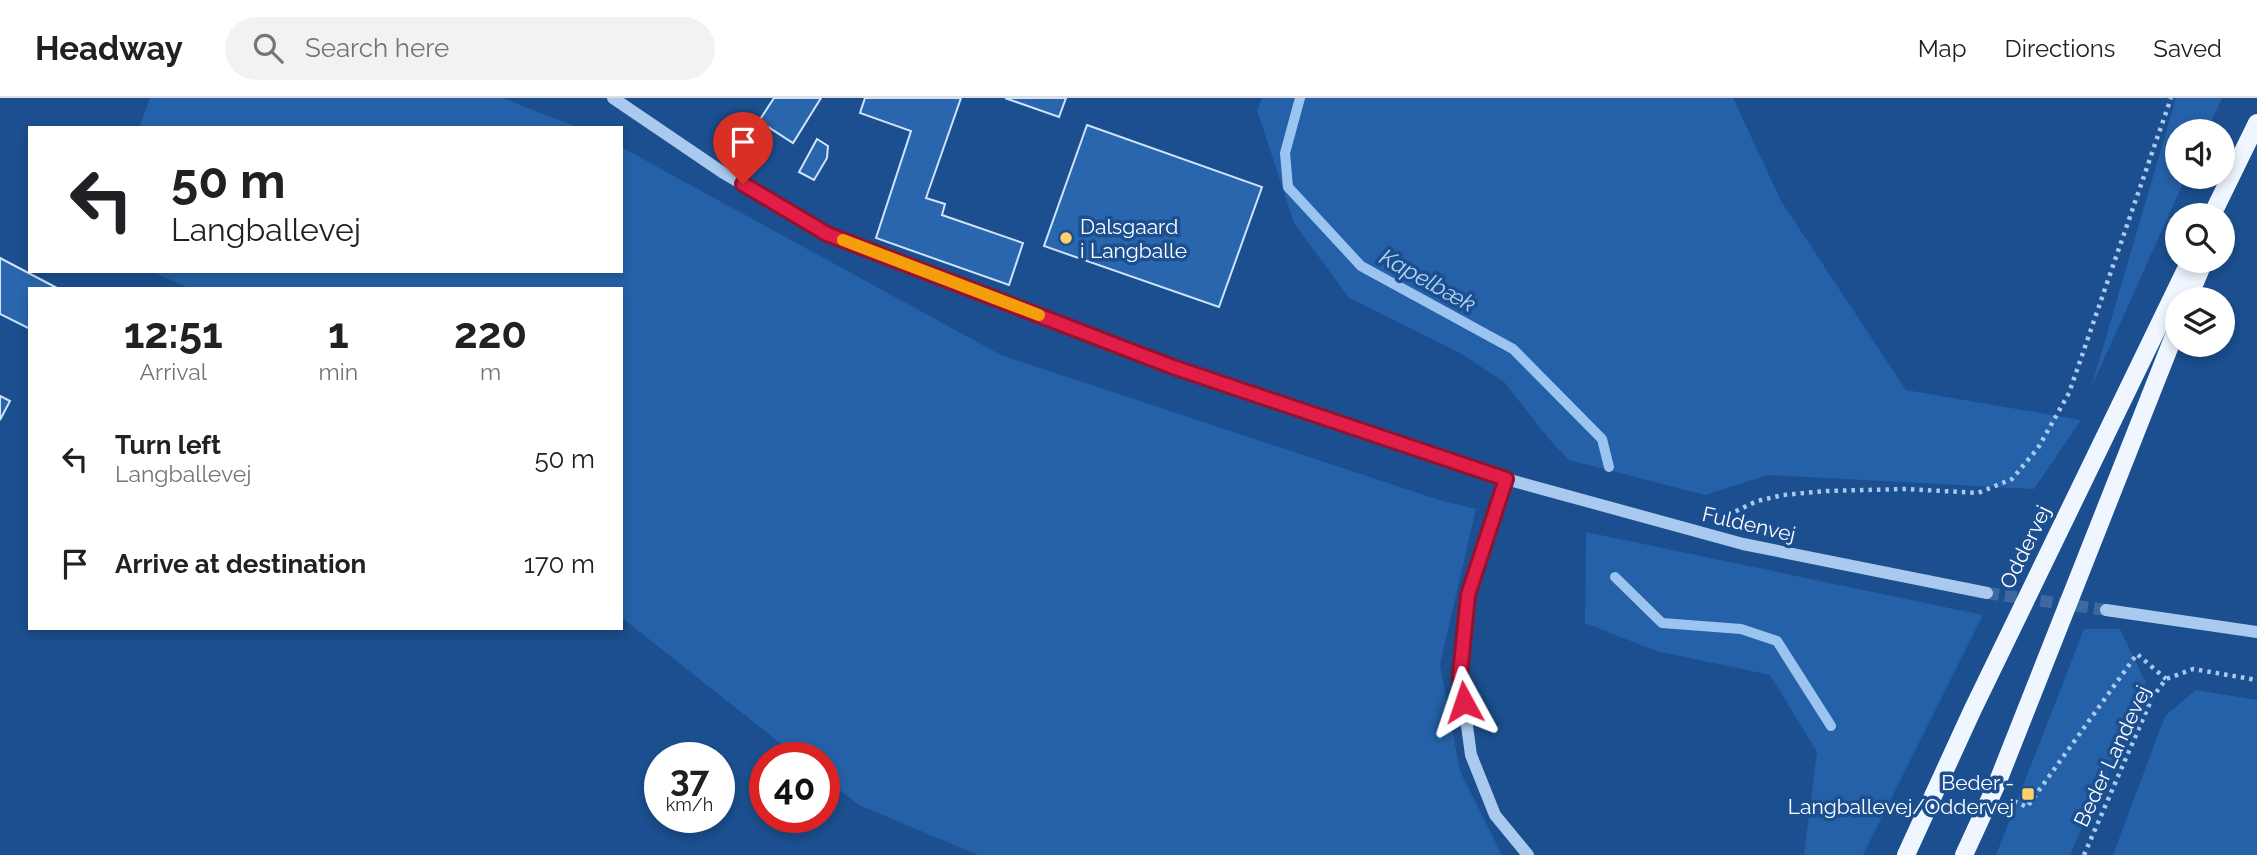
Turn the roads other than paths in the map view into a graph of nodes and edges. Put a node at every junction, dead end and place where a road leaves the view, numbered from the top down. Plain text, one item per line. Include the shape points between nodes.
1 (613, 98) edge
2 (2257, 125) edge
3 (2218, 203) edge
4 (2227, 203) edge
5 (2184, 273) edge
6 (2165, 357) edge
7 (1506, 479) junction
8 (1987, 593) tunnel mouth
9 (2106, 611) tunnel mouth
10 (2257, 632) edge
11 (1528, 855) edge
12 (1906, 855) edge
13 (1964, 855) edge

1 - 7 street, Fuldenvej via 722,172 827,234 1173,367
2 - 3 main road
2 - 4 main road
5 - 12 main road, Oddervej
6 - 13 main road
7 - 8 street, Fuldenvej via 1743,544
7 - 11 street via 1468,595 1460,675 1471,755 1496,815
9 - 10 street

